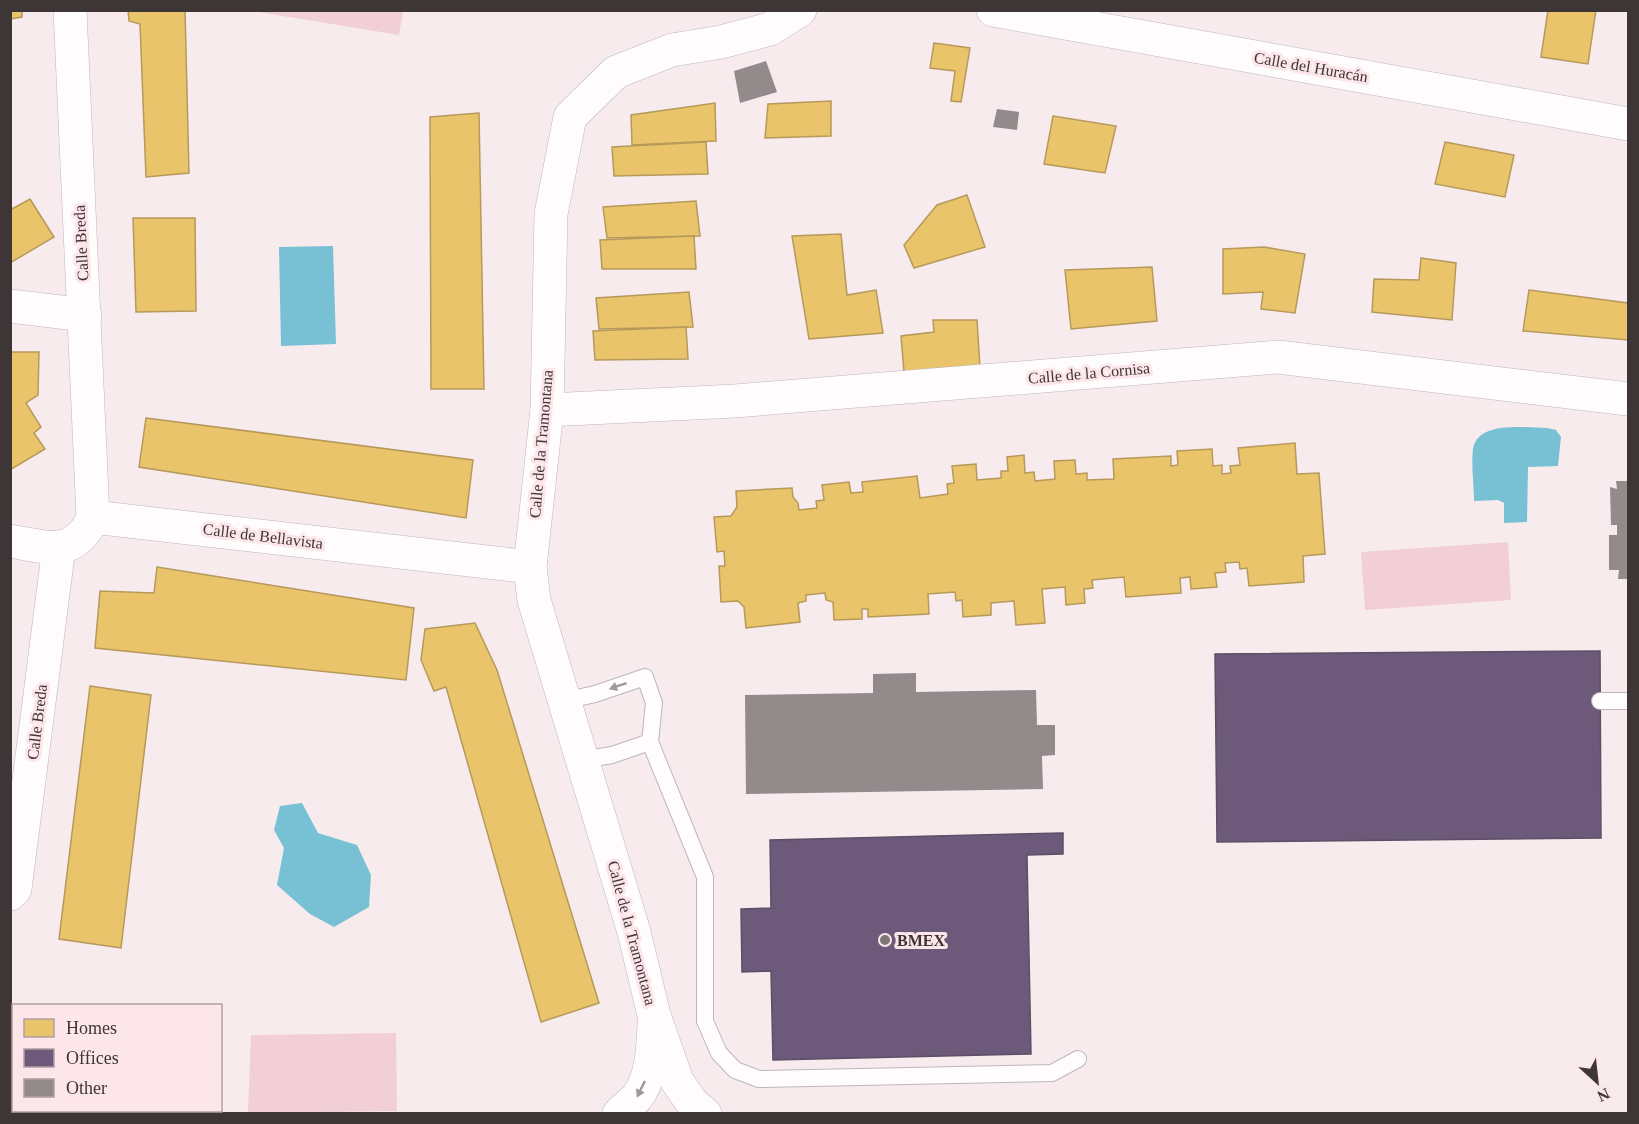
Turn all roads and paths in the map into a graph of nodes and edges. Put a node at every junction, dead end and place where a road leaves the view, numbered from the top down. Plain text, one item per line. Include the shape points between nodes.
1 (70, 10) edge
2 (800, 10) edge
3 (993, 10) edge
4 (1629, 124) edge
5 (10, 306) edge
6 (85, 315) junction
7 (1629, 399) edge
8 (547, 410) junction
9 (93, 517) junction
10 (10, 541) edge
11 (59, 548) junction
12 (530, 567) junction
13 (564, 701) junction
14 (1600, 701) dead end
15 (1629, 701) edge
16 (651, 742) junction
17 (582, 760) junction
18 (10, 894) edge
19 (654, 1015) junction
20 (1078, 1059) dead end
21 (619, 1113) edge
22 (705, 1113) edge

1 - 6 street, Calle Breda
2 - 8 street, Calle de la Tramontana via 770,29 672,50 616,72 570,117 551,214
3 - 4 street, Calle del Huracán
5 - 6 street
6 - 9 street, Calle Breda
7 - 8 street, Calle de la Cornisa via 1278,357 735,401
8 - 12 street, Calle de la Tramontana
9 - 11 street via 81,535
9 - 12 street, Calle de Bellavista
10 - 11 street
11 - 18 street, Calle Breda via 15,889
12 - 13 street, Calle de la Tramontana via 534,600
16 -> 13 lane via 654,703 645,677
13 - 17 street, Calle de la Tramontana
14 - 15 lane
16 - 17 lane
16 - 20 lane via 705,877 705,1021 719,1053 735,1071 759,1079 1052,1072
17 - 19 street, Calle de la Tramontana via 634,932
19 -> 21 street, Calle de la Tramontana via 651,1062 645,1080 638,1096
19 - 22 street, Calle de la Tramontana via 677,1081 692,1103

